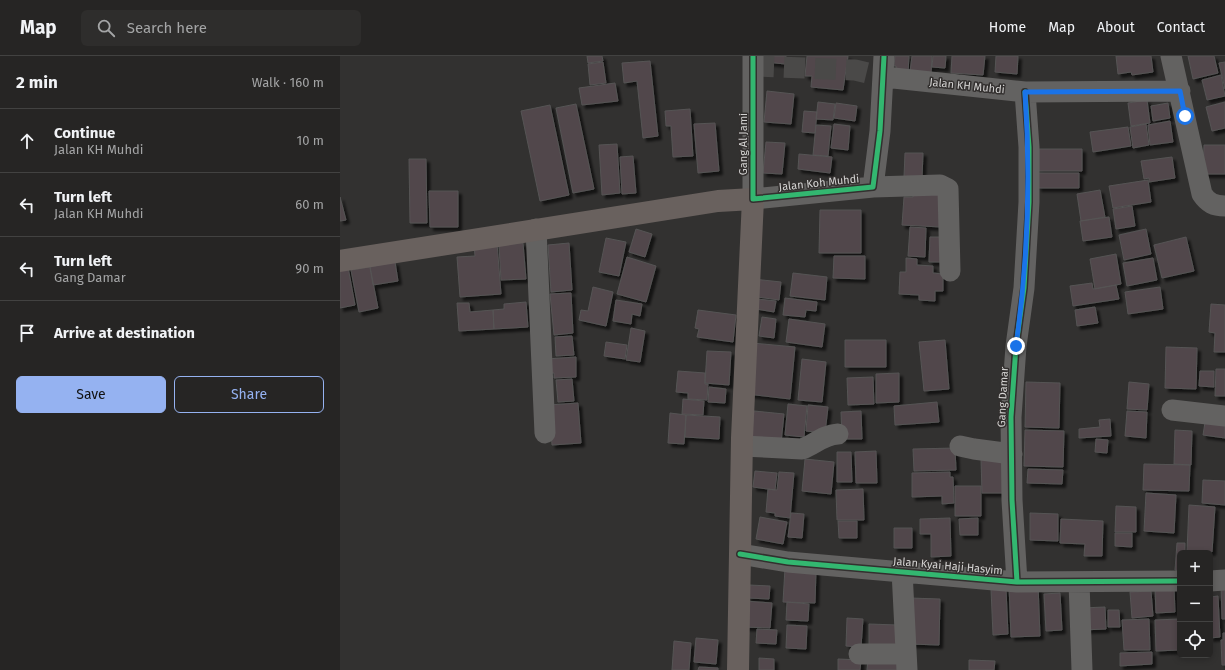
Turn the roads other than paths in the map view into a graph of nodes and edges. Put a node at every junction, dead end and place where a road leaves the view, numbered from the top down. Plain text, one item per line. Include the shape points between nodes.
1 (753, 56) edge
2 (884, 56) edge
3 (1171, 56) edge
4 (884, 77) junction
5 (1180, 91) junction
6 (1025, 92) junction
7 (873, 187) junction
8 (753, 199) junction
9 (1225, 206) edge
10 (536, 229) junction
11 (340, 261) edge
12 (950, 271) dead end
13 (1172, 410) dead end
14 (1225, 416) edge
15 (545, 433) dead end
16 (838, 434) dead end
17 (742, 446) junction
18 (960, 446) dead end
19 (1012, 454) junction
20 (740, 554) junction
21 (902, 571) junction
22 (1225, 580) edge
23 (1177, 581) edge
24 (1213, 581) edge
25 (1017, 582) junction
26 (1079, 582) junction
27 (859, 654) dead end
28 (907, 662) edge
29 (738, 670) edge
30 (1082, 670) edge

1 - 8 street, Gang Al Jami
2 - 4 street, Jalan Koh Muhdi
3 - 5 street
4 - 6 street, Jalan KH Muhdi
4 - 7 street, Jalan Koh Muhdi
5 - 6 street, Jalan KH Muhdi
5 - 9 street via 1202,194 1206,202
6 - 19 street, Gang Damar via 1029,202 1024,288 1016,346 1011,417
7 - 8 street, Jalan Koh Muhdi
7 - 12 street via 940,185 948,189
8 - 10 main road via 718,201
8 - 17 main road
10 - 11 main road
10 - 15 street
13 - 14 street
16 - 17 street via 823,437 802,449
17 - 20 main road
18 - 19 street
19 - 25 street, Gang Damar
20 - 21 street, Jalan Kyai Haji Hasyim via 788,562
20 - 29 main road
21 - 25 street, Jalan Kyai Haji Hasyim
21 - 28 street
22 - 24 street
23 - 26 street, Jalan Kyai Haji Hasyim
25 - 26 street, Jalan Kyai Haji Hasyim
26 - 30 street
27 - 28 street

